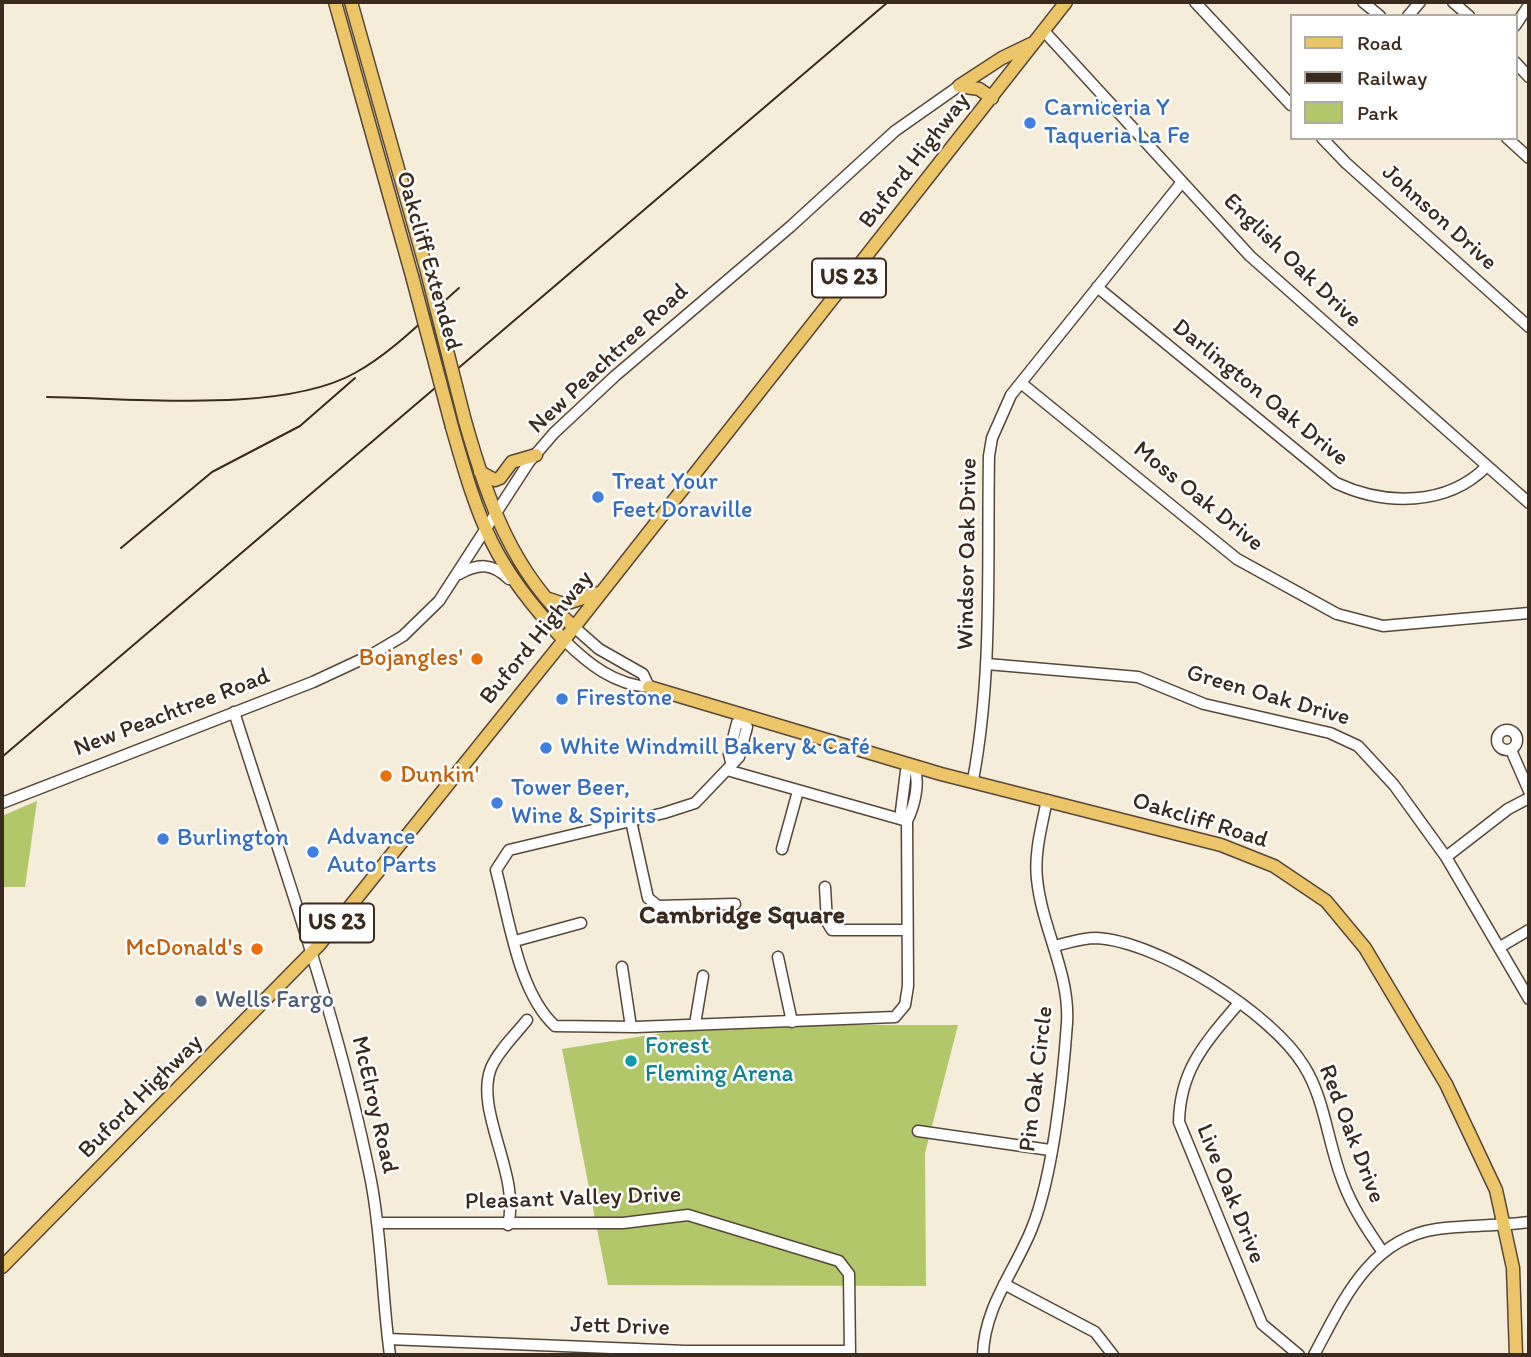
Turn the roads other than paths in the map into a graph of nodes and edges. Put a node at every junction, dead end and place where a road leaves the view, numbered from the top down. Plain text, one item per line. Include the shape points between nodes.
1 (335, 2) edge
2 (351, 2) edge
3 (1066, 2) edge
4 (1195, 2) edge
5 (1363, 2) edge
6 (1453, 2) edge
7 (1525, 2) edge
8 (1529, 5) edge
9 (1378, 14) edge
10 (1467, 14) edge
11 (1517, 23) edge
12 (1043, 30) junction
13 (1034, 42) junction
14 (959, 86) junction
15 (992, 98) junction
16 (1290, 104) edge
17 (1324, 140) edge
18 (1509, 140) edge
19 (1529, 158) edge
20 (1182, 182) junction
21 (1097, 287) junction
22 (1529, 327) edge
23 (1021, 383) junction
24 (536, 455) junction
25 (1486, 467) junction
26 (480, 471) junction
27 (1529, 503) edge
28 (496, 515) junction
29 (486, 531) junction
30 (456, 575) junction
31 (514, 582) junction
32 (602, 592) junction
33 (543, 597) junction
34 (1529, 613) edge
35 (574, 627) junction
36 (564, 639) junction
37 (987, 664) junction
38 (649, 687) junction
39 (234, 712) junction
40 (744, 718) junction
41 (1511, 750) dead end
42 (729, 766) junction
43 (914, 766) junction
44 (972, 780) junction
45 (798, 791) junction
46 (1529, 791) edge
47 (1529, 798) edge
48 (1047, 800) junction
49 (2, 803) edge
50 (631, 821) junction
51 (907, 821) junction
52 (782, 849) dead end
53 (1446, 857) junction
54 (825, 887) dead end
55 (735, 904) dead end
56 (581, 923) dead end
57 (907, 930) junction
58 (1529, 930) edge
59 (515, 941) junction
60 (1054, 946) junction
61 (1500, 947) junction
62 (313, 951) junction
63 (778, 957) dead end
64 (622, 967) dead end
65 (703, 976) dead end
66 (1529, 999) edge
67 (1239, 1003) junction
68 (527, 1020) dead end
69 (792, 1022) junction
70 (695, 1024) junction
71 (631, 1027) junction
72 (918, 1131) dead end
73 (1050, 1150) junction
74 (1529, 1222) edge
75 (377, 1223) junction
76 (508, 1225) junction
77 (1505, 1225) junction
78 (1381, 1251) junction
79 (2, 1267) edge
80 (1004, 1284) junction
81 (388, 1339) junction
82 (530, 1350) edge
83 (686, 1353) edge
84 (850, 1353) edge
85 (390, 1355) edge
86 (983, 1355) edge
87 (1113, 1355) edge
88 (1299, 1355) edge
89 (1314, 1355) edge
90 (1516, 1355) edge

1 - 29 main road, Oakcliff Extended, bridge via 452,427
2 - 26 main road, Oakcliff Extended, bridge
3 - 12 main road, Buford Highway / US 23
4 - 16 street
5 - 9 street
6 - 10 street
7 - 8 street
8 - 11 street
12 - 13 main road, Buford Highway / US 23
12 - 20 street, English Oak Drive
13 - 14 main road
13 - 15 main road, Buford Highway / US 23
14 - 15 main road via 979,89
14 - 24 street, New Peachtree Road via 895,131 615,376
15 - 32 main road, Buford Highway / US 23
17 - 22 street, Johnson Drive
18 - 19 street
20 - 21 street, Windsor Oak Drive
20 - 25 street, English Oak Drive via 1293,296
21 - 23 street, Windsor Oak Drive
21 - 25 street, Darlington Oak Drive via 1312,466 1347,488 1384,498 1433,496 1457,490
23 - 34 street, Moss Oak Drive via 1237,559 1337,614 1383,626
23 - 37 street, Windsor Oak Drive via 1001,413 989,456
24 - 26 main road via 512,462 495,480
24 - 28 street, New Peachtree Road
25 - 27 street, English Oak Drive
26 - 28 main road, Oakcliff Extended
28 - 29 street, New Peachtree Road
28 - 33 main road, Oakcliff Road via 527,577
29 - 30 street, New Peachtree Road
29 - 31 main road, Oakcliff Road
30 - 31 street via 472,567 496,566
30 - 39 street, New Peachtree Road via 439,601 403,636 348,666
31 - 36 main road, Oakcliff Road
32 - 33 main road via 564,604
32 - 35 main road, Buford Highway / US 23
33 - 35 main road, Oakcliff Road
35 - 36 main road, Buford Highway / US 23
35 - 38 street, Oakcliff Road via 599,649 643,674
36 - 38 street, Oakcliff Road via 600,671 633,686
36 - 62 main road, Buford Highway / US 23
37 - 44 street, Windsor Oak Drive
37 - 53 street, Green Oak Drive via 1138,677 1204,704 1344,737 1373,759
38 - 40 main road, Oakcliff Road
39 - 49 street, New Peachtree Road
39 - 62 street, McElroy Road
40 - 42 street via 737,723
40 - 43 main road, Oakcliff Road
41 - 46 street
42 - 45 street
42 - 50 street via 695,803
43 - 44 main road, Oakcliff Road
43 - 51 street via 906,771 901,811
44 - 48 main road, Oakcliff Road
45 - 51 street
45 - 52 street
47 - 53 street
48 - 60 street, Pin Oak Circle via 1036,876
48 - 77 main road, Oakcliff Road via 1222,845 1274,866 1326,901 1364,948 1446,1084 1496,1190
50 - 55 street via 648,898 658,906
50 - 59 street via 509,849 496,870
51 - 57 street
53 - 61 street, Green Oak Drive
54 - 57 street via 827,922 832,930
56 - 59 street
57 - 69 street via 908,986 905,1004 895,1017
58 - 61 street
59 - 71 street via 525,980 543,1015 555,1026
60 - 67 street, Red Oak Drive via 1098,938 1146,949 1184,967
60 - 73 street, Pin Oak Circle via 1068,992
61 - 66 street, Green Oak Drive
62 - 75 street, McElroy Road via 359,1124
62 - 79 main road, Buford Highway / US 23
63 - 69 street
64 - 71 street
65 - 70 street
67 - 78 street, Red Oak Drive via 1305,1066 1343,1182
67 - 88 street, Live Oak Drive via 1186,1074 1181,1090 1181,1134 1262,1324
68 - 76 street via 491,1067 487,1091 507,1176
69 - 70 street
70 - 71 street
72 - 73 street
73 - 80 street, Pin Oak Circle via 1032,1227
74 - 77 street
75 - 76 street, Pleasant Valley Drive
75 - 81 street, McElroy Road
76 - 84 street, Pleasant Valley Drive via 622,1223 688,1215 839,1261 849,1274
77 - 78 street via 1436,1229
77 - 90 main road, Oakcliff Road via 1513,1268
78 - 89 street via 1354,1281
80 - 86 street, Pin Oak Circle via 986,1327
80 - 87 street via 1095,1332
81 - 82 street, Jett Drive
81 - 85 street, McElroy Road
82 - 83 street, Jett Drive
83 - 84 street, Jett Drive

